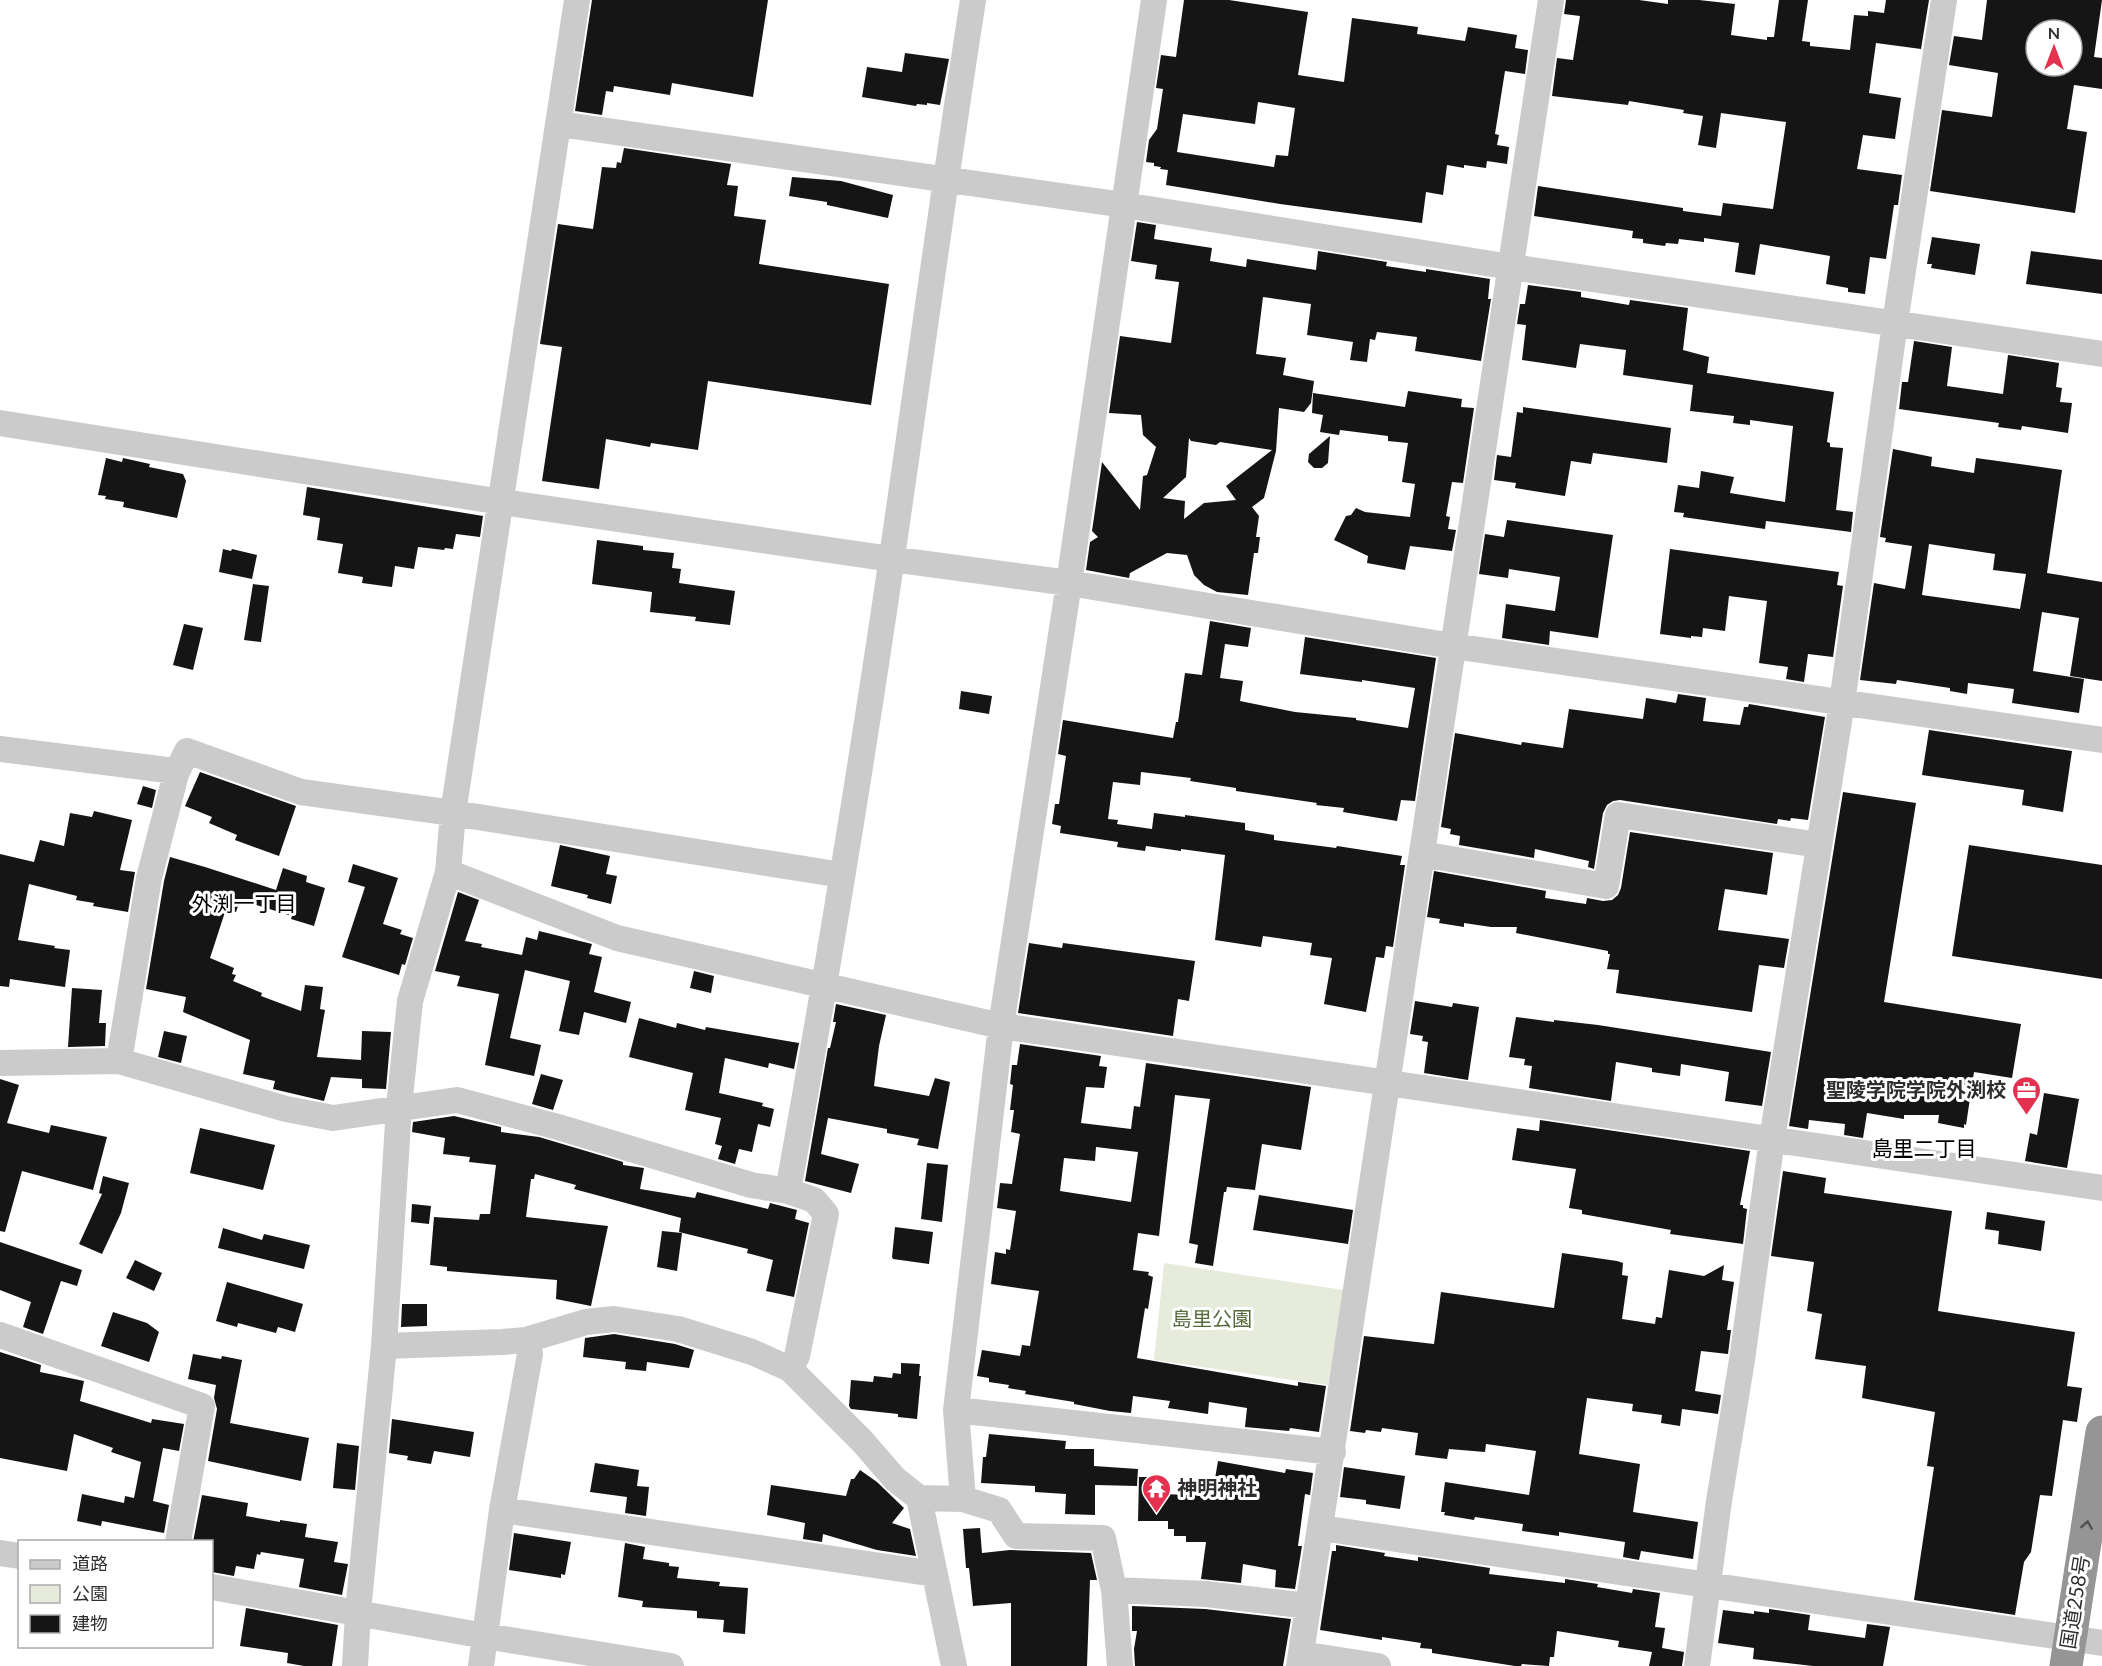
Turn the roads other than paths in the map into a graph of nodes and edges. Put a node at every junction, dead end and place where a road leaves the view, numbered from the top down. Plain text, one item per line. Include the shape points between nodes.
1 (578, 0) edge
2 (973, 0) edge
3 (1154, 0) edge
4 (1551, 0) edge
5 (1944, 0) edge
6 (559, 124) junction
7 (945, 179) junction
8 (1124, 205) junction
9 (1511, 267) junction
10 (1896, 323) junction
11 (2102, 354) edge
12 (0, 423) edge
13 (502, 502) junction
14 (891, 560) junction
15 (1069, 583) junction
16 (1453, 646) junction
17 (1842, 703) junction
18 (2102, 740) edge
19 (0, 749) edge
20 (176, 774) junction
21 (453, 813) junction
22 (1819, 845) junction
23 (1422, 854) junction
24 (448, 872) junction
25 (842, 875) junction
26 (825, 987) junction
27 (1001, 1026) junction
28 (119, 1061) junction
29 (0, 1063) edge
30 (1388, 1082) junction
31 (399, 1107) junction
32 (1772, 1139) junction
33 (2102, 1188) edge
34 (788, 1191) junction
35 (0, 1335) edge
36 (526, 1340) junction
37 (384, 1346) junction
38 (790, 1369) junction
39 (956, 1410) junction
40 (2102, 1432) edge
41 (1333, 1452) junction
42 (919, 1498) junction
43 (963, 1499) junction
44 (502, 1510) junction
45 (1321, 1528) junction
46 (178, 1540) edge
47 (0, 1553) edge
48 (18, 1556) edge
49 (935, 1574) junction
50 (1708, 1586) junction
51 (213, 1587) edge
52 (1114, 1590) junction
53 (1308, 1606) junction
54 (358, 1612) junction
55 (485, 1636) junction
56 (2102, 1643) edge
57 (2068, 1652) edge
58 (1300, 1660) edge
59 (355, 1666) edge
60 (481, 1666) edge
61 (671, 1666) edge
62 (954, 1666) edge
63 (1120, 1666) edge
64 (1378, 1666) edge
65 (1696, 1666) edge

1 - 6 street
2 - 7 street
3 - 8 street
4 - 9 street
5 - 10 street
6 - 7 street
6 - 13 street
7 - 8 street
7 - 14 street
8 - 9 street
8 - 15 street
9 - 10 street
9 - 16 street
10 - 11 street
10 - 17 street
12 - 13 street
13 - 14 street
13 - 21 street
14 - 15 street
14 - 25 street
15 - 16 street
15 - 27 street
16 - 17 street
16 - 23 street
17 - 18 street
17 - 22 street
19 - 20 street
20 - 21 street via 187,751 301,792
20 - 28 street via 149,878
21 - 24 street
21 - 25 street
22 - 23 street via 1618,816 1606,886
22 - 32 street
23 - 30 street
24 - 26 street via 616,939
24 - 31 street via 410,1001
25 - 26 street
26 - 27 street
26 - 34 street
27 - 30 street
27 - 39 street
28 - 29 street
28 - 31 street via 286,1109 333,1118
30 - 32 street
30 - 41 street
31 - 34 street via 457,1100 751,1185
31 - 37 street
32 - 33 street
32 - 50 street
34 - 38 street via 814,1200 826,1214 797,1356
35 - 46 street via 202,1406
36 - 37 street
36 - 38 street via 586,1322 614,1319 678,1329 752,1352
36 - 44 street via 530,1354
37 - 54 street
38 - 42 street
39 - 41 street
39 - 43 street
57 -> 40 highway, 国道258号
41 - 45 street
42 - 43 street
42 - 49 street
43 - 52 street via 999,1510 1016,1536 1102,1538
44 - 49 street
44 - 55 street
45 - 50 street
45 - 53 street
47 - 48 street
49 - 62 street
50 - 57 street
50 - 65 street
51 - 54 street
52 - 53 street via 1206,1594
52 - 63 street
53 - 58 street
54 - 55 street
54 - 59 street
55 - 60 street
55 - 61 street
56 - 57 street
58 - 64 street

